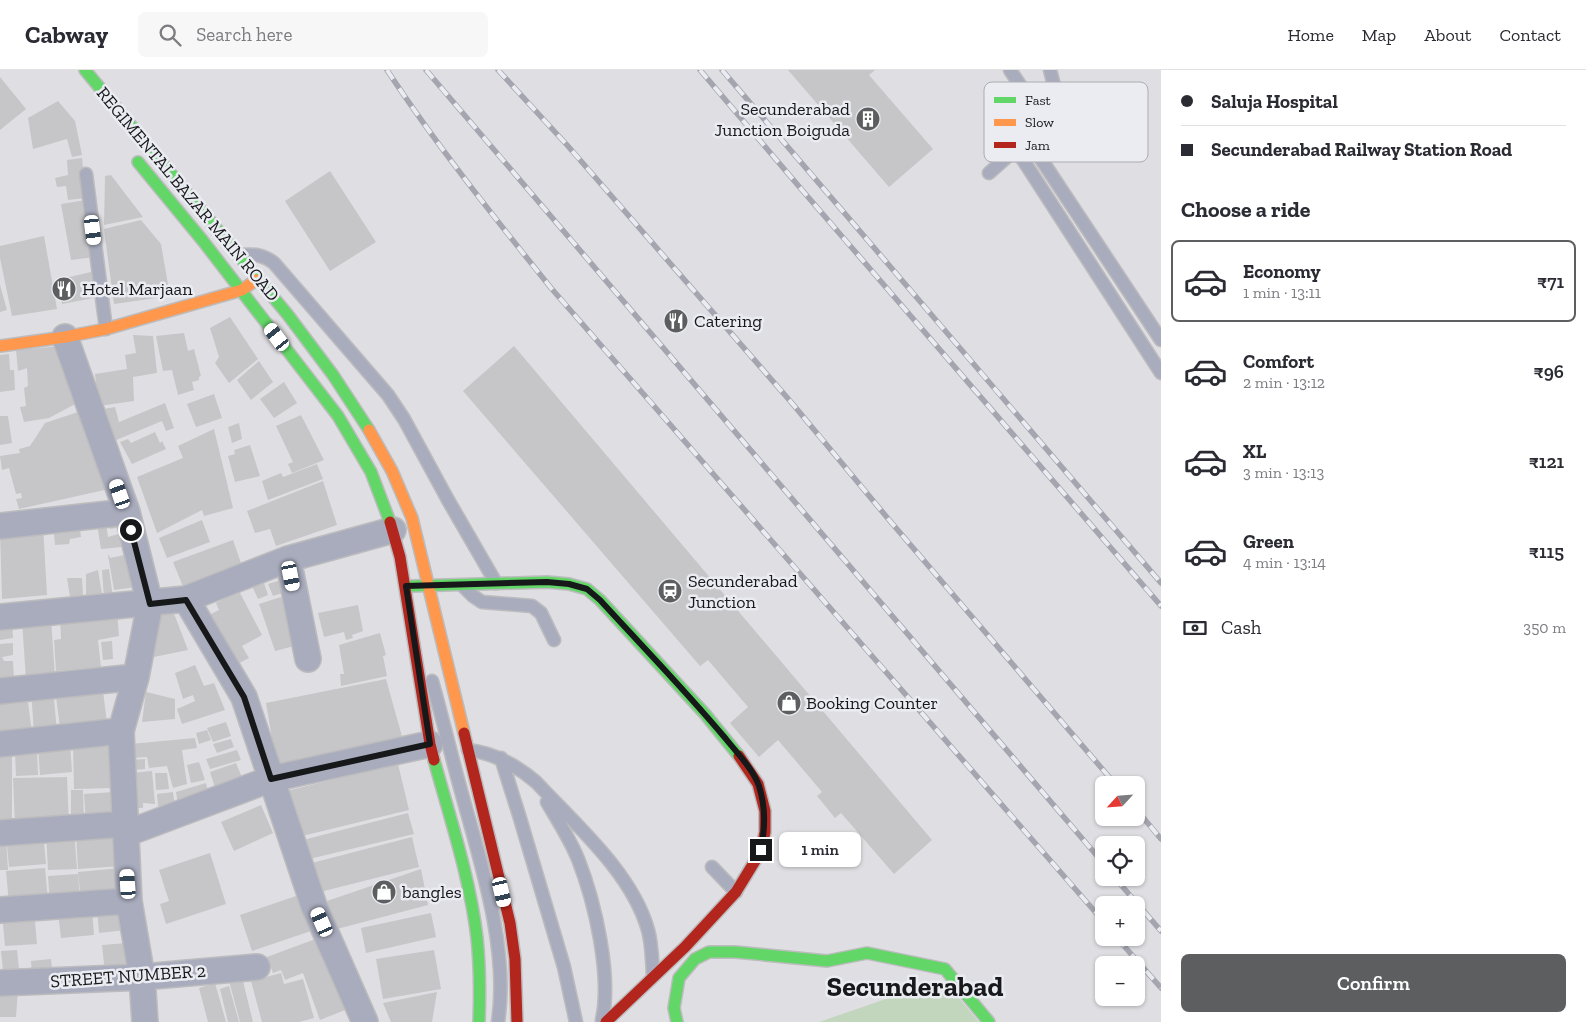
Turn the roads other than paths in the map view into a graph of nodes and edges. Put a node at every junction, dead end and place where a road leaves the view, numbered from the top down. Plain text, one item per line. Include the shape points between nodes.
1 (85, 70) edge
2 (1010, 70) edge
3 (1018, 82) edge
4 (133, 155) dead end
5 (1002, 162) edge
6 (1024, 162) edge
7 (1043, 162) edge
8 (989, 173) dead end
9 (86, 174) dead end
10 (240, 255) junction
11 (258, 278) junction
12 (242, 290) junction
13 (106, 329) junction
14 (65, 337) junction
15 (1161, 340) edge
16 (0, 346) edge
17 (1161, 373) edge
18 (126, 512) junction
19 (0, 526) edge
20 (393, 530) junction
21 (288, 559) junction
22 (496, 583) junction
23 (462, 585) junction
24 (406, 586) junction
25 (430, 586) junction
26 (186, 600) junction
27 (150, 604) junction
28 (0, 617) edge
29 (412, 626) junction
30 (554, 640) dead end
31 (308, 659) dead end
32 (136, 677) junction
33 (0, 691) edge
34 (121, 730) junction
35 (0, 744) edge
36 (440, 747) junction
37 (467, 750) junction
38 (501, 758) junction
39 (271, 779) junction
40 (536, 782) junction
41 (125, 829) junction
42 (0, 833) edge
43 (712, 867) dead end
44 (736, 892) junction
45 (129, 901) junction
46 (0, 910) edge
47 (257, 967) dead end
48 (142, 977) junction
49 (653, 978) junction
50 (0, 983) edge
51 (145, 1022) edge
52 (365, 1022) edge
53 (479, 1022) edge
54 (498, 1022) edge
55 (517, 1022) edge
56 (576, 1022) edge
57 (602, 1022) edge
58 (606, 1022) edge
59 (676, 1022) edge
60 (989, 1022) edge

1 - 10 main road, REGIMENTAL BAZAR MAIN ROAD
2 - 3 lane
4 - 12 main road, REGIMENTAL BAZAR MAIN ROAD
5 - 8 lane
6 - 17 lane
7 - 15 lane
9 - 13 lane
10 - 11 main road, REGIMENTAL BAZAR MAIN ROAD
10 - 22 lane via 254,254 274,263 388,396
11 - 12 main road
11 - 25 main road, REGIMENTAL BAZAR MAIN ROAD via 367,426 408,507
12 - 13 main road
12 - 20 main road, REGIMENTAL BAZAR MAIN ROAD via 343,423 371,472
13 - 14 main road
14 - 16 main road
14 - 18 street
18 - 19 street
18 - 27 street
20 - 21 street
20 - 24 main road, REGIMENTAL BAZAR MAIN ROAD
21 - 26 street
21 - 31 street
22 - 23 main road
22 - 44 main road via 547,582 587,589 705,714 744,762 758,784 765,811 765,832 761,850
23 - 25 main road
23 - 30 lane via 482,602 532,606 538,610
24 - 25 main road
24 - 29 main road, REGIMENTAL BAZAR MAIN ROAD
25 - 37 main road, REGIMENTAL BAZAR MAIN ROAD
26 - 27 street
26 - 39 street via 244,697
27 - 28 street
27 - 32 street
29 - 36 main road, REGIMENTAL BAZAR MAIN ROAD
29 - 36 lane via 431,679
32 - 33 street
32 - 34 street
34 - 35 street
34 - 41 street
36 - 37 lane
36 - 39 street
36 - 53 main road, REGIMENTAL BAZAR MAIN ROAD via 477,938
36 - 54 lane via 480,857 501,973
37 - 38 lane
37 - 55 main road, REGIMENTAL BAZAR MAIN ROAD via 510,923 516,959
38 - 40 lane
38 - 56 lane via 562,958
39 - 41 street
39 - 52 street via 314,906
40 - 49 lane via 618,869 632,892 648,930
40 - 57 lane via 565,832 589,894 606,980
41 - 42 street
41 - 45 street
43 - 44 lane
44 - 49 main road
45 - 46 street
45 - 48 street
47 - 48 street, STREET NUMBER 2
48 - 50 street, STREET NUMBER 2
48 - 51 street
49 - 58 main road
59 - 60 main road via 674,1008 679,978 684,972 695,959 710,952 735,952 826,961 867,953 945,969

